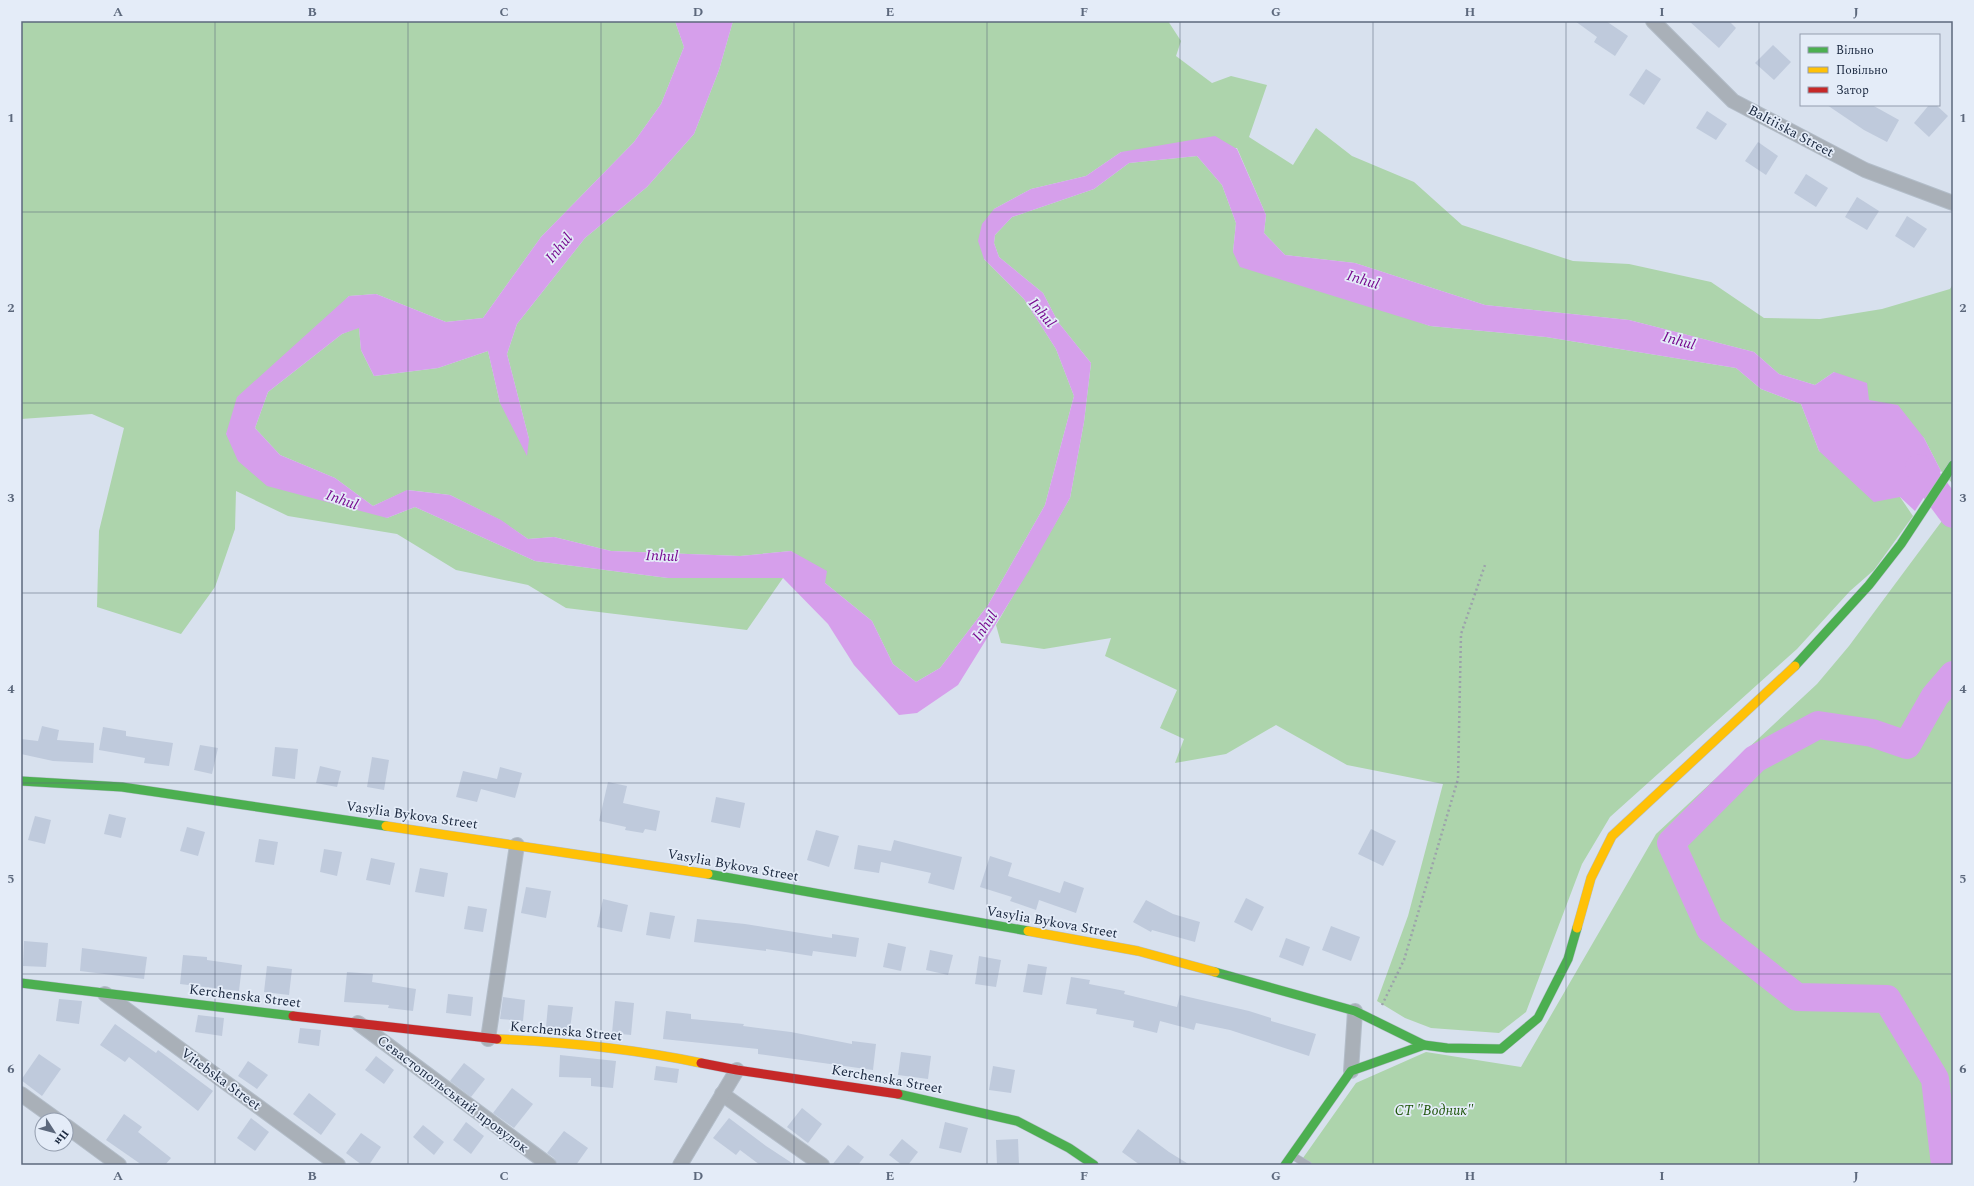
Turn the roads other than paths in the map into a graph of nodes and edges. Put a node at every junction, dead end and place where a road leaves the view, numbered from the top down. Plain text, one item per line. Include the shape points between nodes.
1 (1653, 21) edge
2 (1953, 202) edge
3 (1951, 467) edge
4 (21, 781) edge
5 (517, 845) junction
6 (21, 983) edge
7 (105, 994) junction
8 (1356, 1011) junction
9 (358, 1023) junction
10 (488, 1039) junction
11 (1424, 1044) junction
12 (737, 1070) junction
13 (1351, 1071) junction
14 (21, 1094) edge
15 (722, 1094) junction
16 (46, 1112) edge
17 (74, 1132) edge
18 (1293, 1156) junction
19 (120, 1165) edge
20 (338, 1165) edge
21 (549, 1165) edge
22 (680, 1165) edge
23 (822, 1165) edge
24 (1094, 1165) edge
25 (1285, 1165) edge
26 (1308, 1165) edge

1 - 2 street, Baltiiska Street via 1733,101 1866,170
3 - 11 street via 1901,544 1869,585 1803,658 1612,836 1591,878 1568,959 1538,1018 1501,1049 1447,1048
4 - 5 street, Vasylia Bykova Street via 122,787
5 - 8 street, Vasylia Bykova Street via 668,867 1138,951
5 - 10 street
6 - 7 street, Kerchenska Street
7 - 9 street, Kerchenska Street
7 - 20 street, Vitebska Street
8 - 11 street, Vasylia Bykova Street
8 - 13 street
9 - 10 street, Kerchenska Street
9 - 21 street, Севастопольський провулок
10 - 12 street, Kerchenska Street via 573,1044 674,1057
11 - 13 street
12 - 15 street
12 - 24 street, Kerchenska Street via 914,1096 1016,1121 1069,1148
13 - 18 street
14 - 16 street
15 - 22 street
15 - 23 street
17 - 19 street
18 - 25 street
18 - 26 lane

